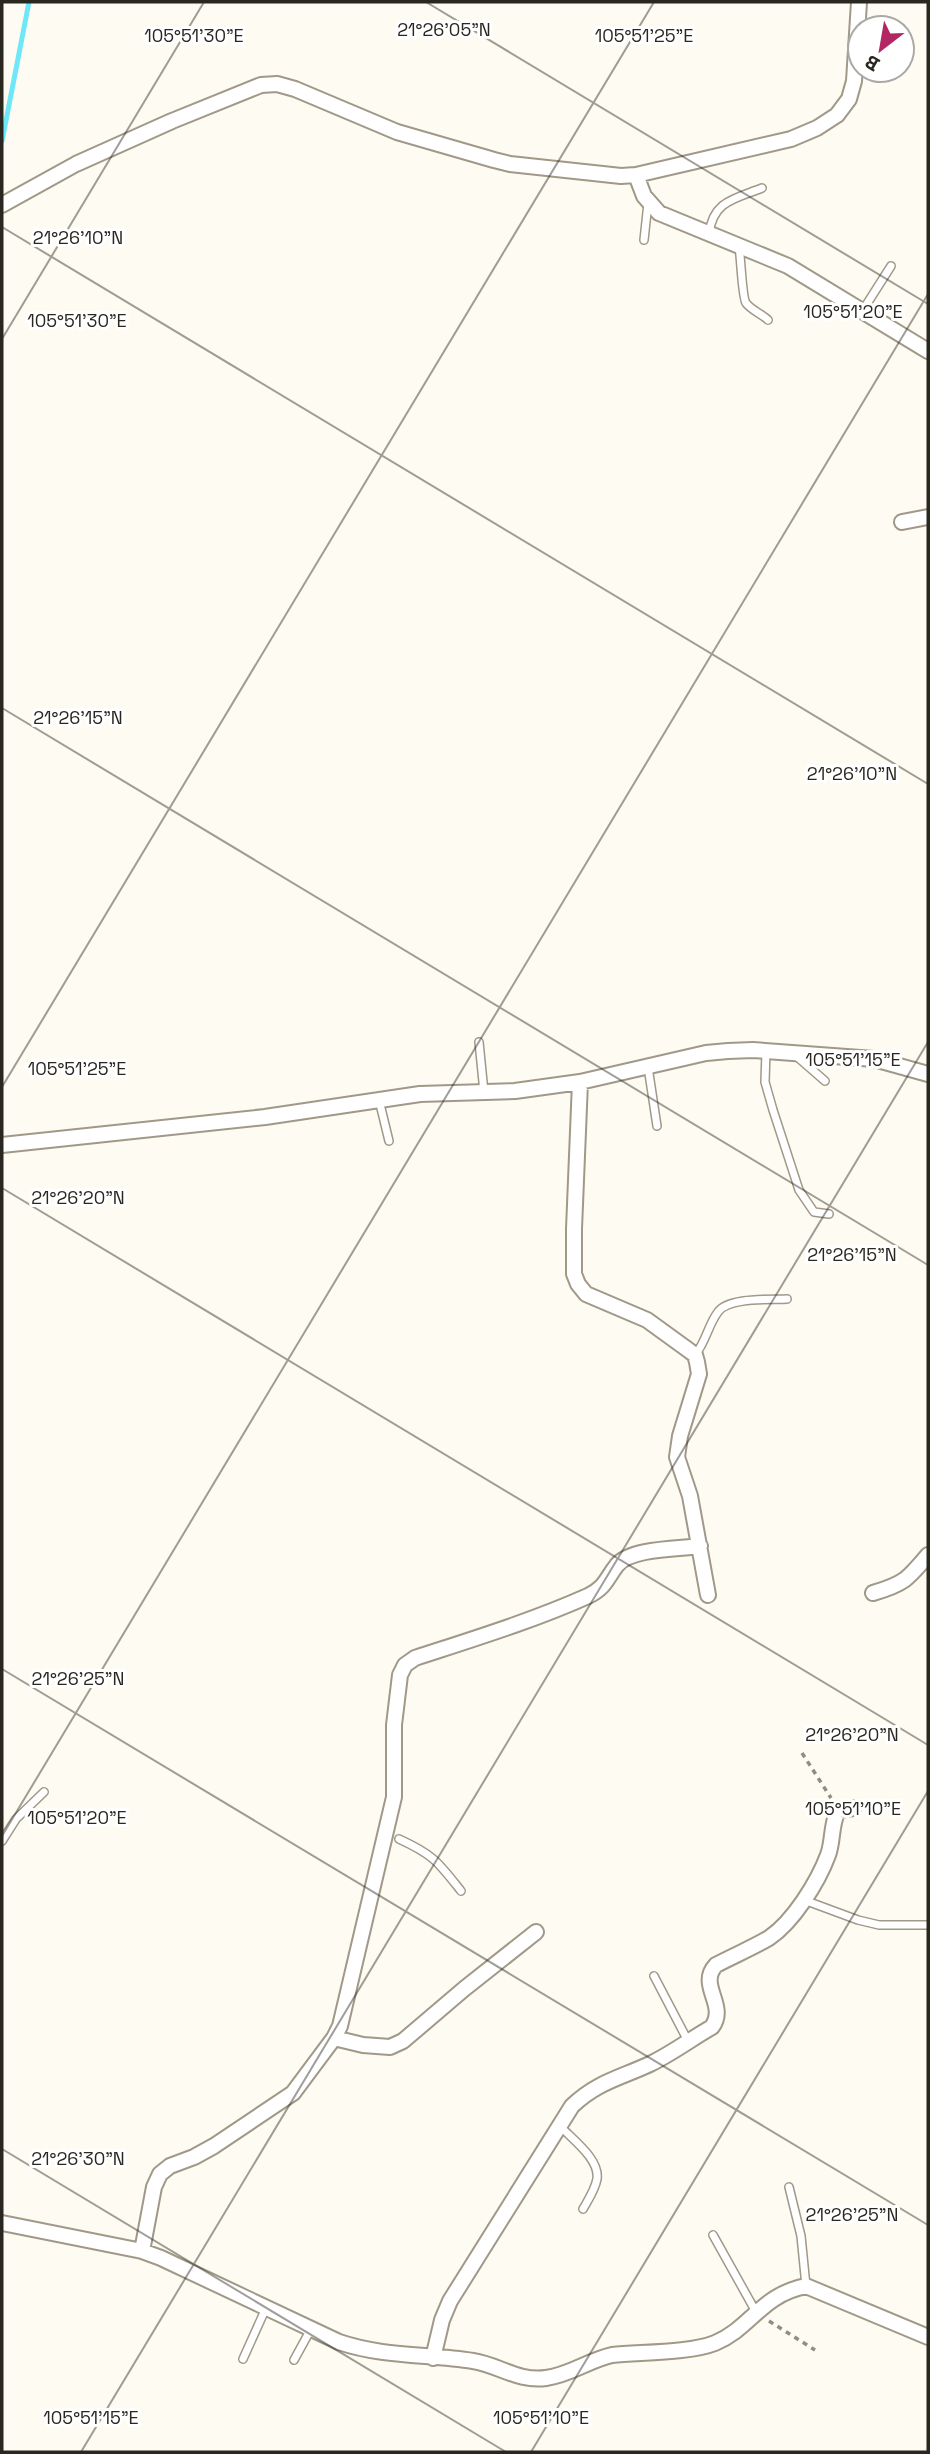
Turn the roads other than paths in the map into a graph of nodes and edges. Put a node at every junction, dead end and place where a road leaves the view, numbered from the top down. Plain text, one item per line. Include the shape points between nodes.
1 (859, 2) edge
2 (762, 188) dead end
3 (642, 190) junction
4 (2, 205) edge
5 (709, 234) junction
6 (644, 240) dead end
7 (739, 247) junction
8 (891, 266) dead end
9 (863, 310) junction
10 (768, 320) dead end
11 (928, 350) edge
12 (928, 517) edge
13 (902, 522) dead end
14 (479, 1042) dead end
15 (766, 1051) junction
16 (794, 1054) junction
17 (648, 1066) junction
18 (928, 1074) edge
19 (825, 1081) dead end
20 (580, 1082) junction
21 (484, 1092) junction
22 (380, 1100) junction
23 (657, 1126) dead end
24 (389, 1141) dead end
25 (2, 1145) edge
26 (829, 1214) dead end
27 (787, 1299) dead end
28 (695, 1355) junction
29 (699, 1546) junction
30 (928, 1555) edge
31 (873, 1593) dead end
32 (708, 1595) dead end
33 (44, 1792) dead end
34 (846, 1809) road end
35 (393, 1837) junction
36 (2, 1841) edge
37 (461, 1891) dead end
38 (803, 1900) junction
39 (928, 1925) edge
40 (536, 1932) dead end
41 (654, 1976) dead end
42 (334, 2038) junction
43 (688, 2042) junction
44 (560, 2126) junction
45 (789, 2187) dead end
46 (583, 2209) dead end
47 (2, 2223) edge
48 (713, 2235) dead end
49 (142, 2251) junction
50 (806, 2286) junction
51 (266, 2308) junction
52 (755, 2313) junction
53 (311, 2329) junction
54 (928, 2337) edge
55 (433, 2358) junction
56 (243, 2359) dead end
57 (295, 2360) dead end

1 - 3 street via 854,81 849,99 837,115 791,139
2 - 5 lane via 719,208 711,219
3 - 4 street via 580,171 494,160 397,132 277,84 261,85 172,121
3 - 5 street via 659,213
3 - 6 lane
5 - 7 street
7 - 9 street via 788,266
7 - 10 lane via 742,294 746,303
8 - 9 lane
9 - 11 street
12 - 13 street
14 - 21 lane
15 - 16 street
15 - 17 street via 706,1053
15 - 26 lane via 765,1082 799,1190 814,1212
16 - 18 street via 874,1059
16 - 19 lane
17 - 20 street
17 - 23 lane
20 - 21 street
20 - 28 street via 574,1275 586,1294 647,1320
21 - 22 street
22 - 24 lane
22 - 25 street
27 - 28 lane via 727,1305 719,1310
28 - 29 street via 699,1374 677,1457
29 - 32 street
29 - 35 street via 627,1556 597,1591 405,1665 394,1725
30 - 31 street via 898,1586
33 - 36 lane via 16,1819
34 - 38 street via 835,1817 829,1852
35 - 37 lane via 427,1852
35 - 42 street
38 - 39 lane via 879,1925
38 - 43 street via 769,1938 709,1972 717,2020
40 - 42 street via 403,2041 390,2047
41 - 43 lane
42 - 49 street via 293,2093 214,2146 160,2174
43 - 44 street via 586,2092
44 - 46 lane via 593,2162 598,2176
44 - 55 street via 450,2301
45 - 50 lane via 801,2236
47 - 49 street
48 - 52 lane
49 - 51 street
50 - 52 street via 789,2289
50 - 54 street
51 - 53 street
51 - 56 lane
52 - 55 street via 715,2343 612,2354 546,2378 517,2376 484,2363
53 - 55 street via 356,2348
53 - 57 lane

